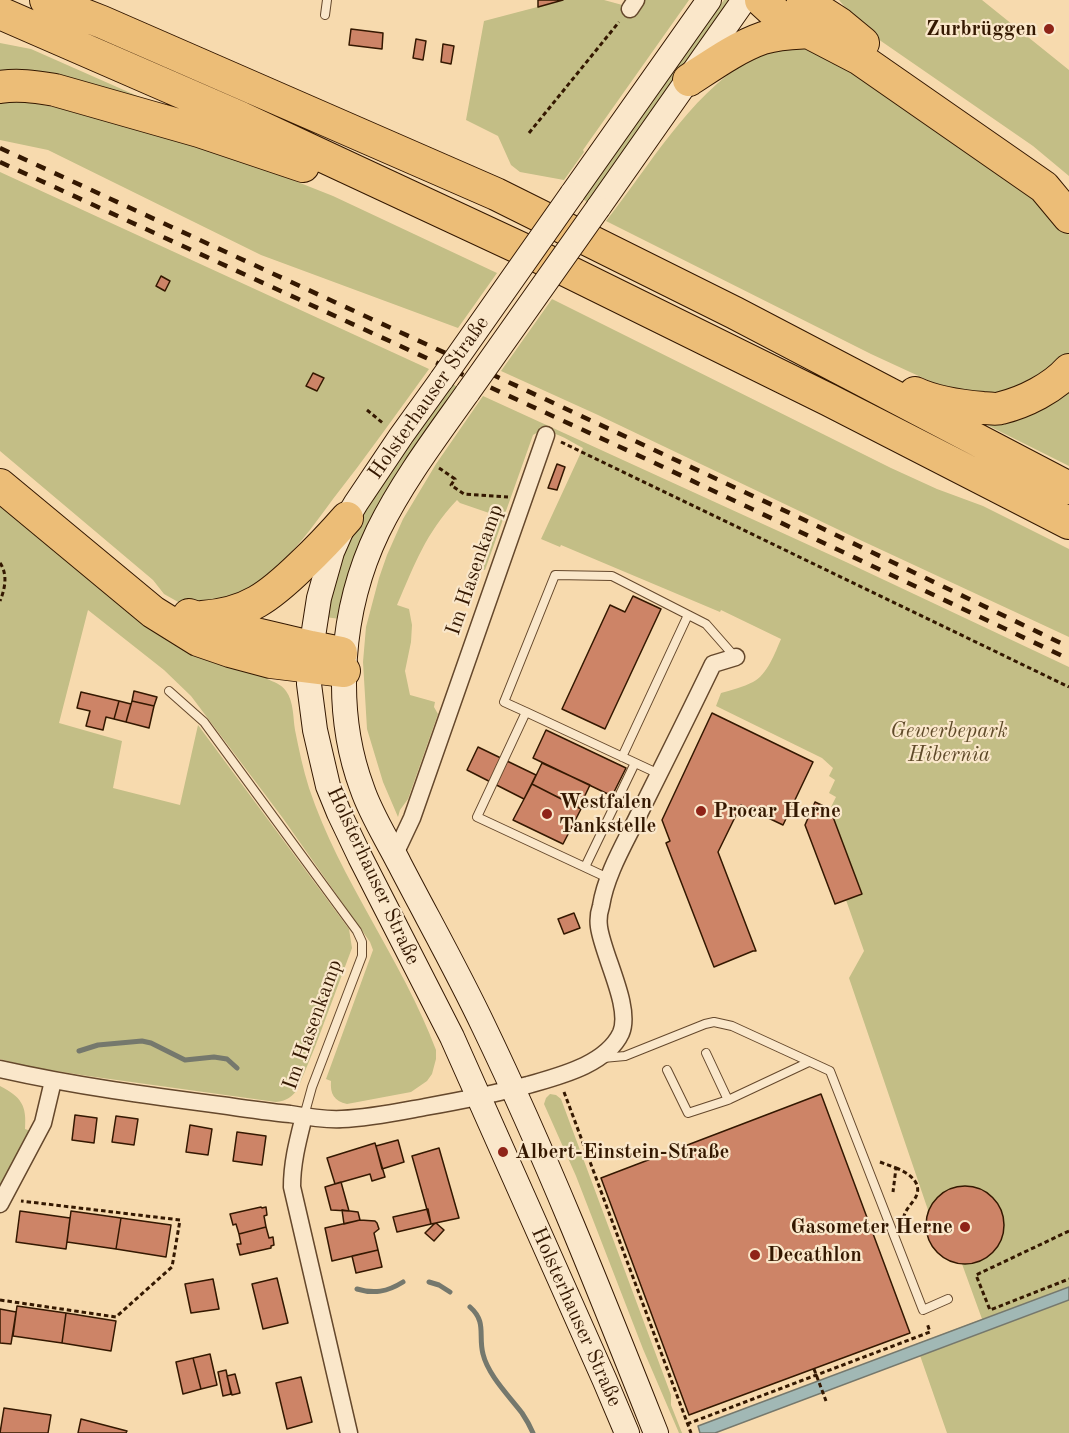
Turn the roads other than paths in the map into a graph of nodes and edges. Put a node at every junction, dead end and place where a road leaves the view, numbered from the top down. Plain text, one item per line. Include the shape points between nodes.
1 (46, 0) edge
2 (327, 0) edge
3 (709, 0) edge
4 (744, 0) edge
5 (761, 0) edge
6 (803, 0) edge
7 (833, 12) edge
8 (0, 14) edge
9 (325, 15) dead end
10 (811, 32) junction
11 (689, 80) junction
12 (0, 87) edge
13 (1069, 195) edge
14 (421, 202) junction
15 (1069, 217) edge
16 (735, 313) junction
17 (1069, 369) edge
18 (546, 435) road end
19 (0, 468) edge
20 (0, 485) edge
21 (1069, 488) edge
22 (347, 518) junction
23 (1069, 523) edge
24 (688, 615) junction
25 (195, 617) junction
26 (310, 657) junction
27 (736, 657) joint
28 (345, 662) junction
29 (169, 691) dead end
30 (526, 712) junction
31 (622, 757) junction
32 (635, 763) junction
33 (659, 774) junction
34 (394, 854) junction
35 (585, 867) junction
36 (608, 878) junction
37 (706, 1053) dead end
38 (599, 1058) junction
39 (809, 1062) junction
40 (0, 1070) edge
41 (667, 1070) dead end
42 (53, 1081) junction
43 (513, 1089) junction
44 (478, 1096) junction
45 (728, 1100) junction
46 (304, 1116) junction
47 (1, 1202) edge
48 (948, 1299) dead end
49 (349, 1433) edge
50 (627, 1433) edge
51 (656, 1433) edge

1 - 16 highway via 495,194
2 - 9 lane
3 - 22 main road, Holsterhauser Straße, bridge
4 - 11 main road, Holsterhauser Straße
5 - 10 highway via 787,21
6 - 7 highway
7 - 13 highway via 869,48 1030,159
8 - 14 highway via 241,118
10 - 11 highway via 765,37
10 - 15 highway via 860,58 1044,188
11 - 28 main road, Holsterhauser Straße, bridge via 397,496 364,562 350,614
12 - 14 highway via 23,85 55,90 129,110 199,130 352,184
14 - 23 highway via 605,289
16 - 17 highway via 775,322 926,398 961,406 999,409 1043,391
16 - 21 highway
18 - 34 street, Im Hasenkamp via 412,818
19 - 25 highway via 160,600
20 - 26 highway via 153,612 208,645 279,664
22 - 25 highway via 272,593 234,612
22 - 26 main road, Holsterhauser Straße via 321,587
24 - 27 lane via 706,624
24 - 30 lane via 612,576 555,575 504,702
24 - 31 lane
25 - 26 highway
26 - 28 highway
26 - 44 main road, Holsterhauser Straße via 310,702 328,786
27 - 33 street via 713,664
28 - 34 main road, Holsterhauser Straße via 348,733 361,786
29 - 46 lane, Im Hasenkamp via 204,722 362,942 362,956
30 - 31 lane
30 - 35 lane via 477,817
31 - 32 lane
32 - 33 lane
32 - 35 lane
33 - 36 street
34 - 43 main road, Holsterhauser Straße
35 - 36 lane
36 - 38 street via 599,926 624,1020 616,1040
37 - 45 lane
38 - 39 lane via 625,1056 714,1022 732,1026
38 - 43 street via 558,1076
39 - 45 lane
39 - 48 lane via 830,1071 922,1310
40 - 42 street
41 - 45 lane via 688,1113
42 - 46 street
42 - 47 street via 43,1123
43 - 44 street
43 - 51 main road, Holsterhauser Straße via 577,1235
44 - 46 street via 377,1116
44 - 50 main road, Holsterhauser Straße
46 - 49 street, Im Hasenkamp via 294,1154 292,1187

